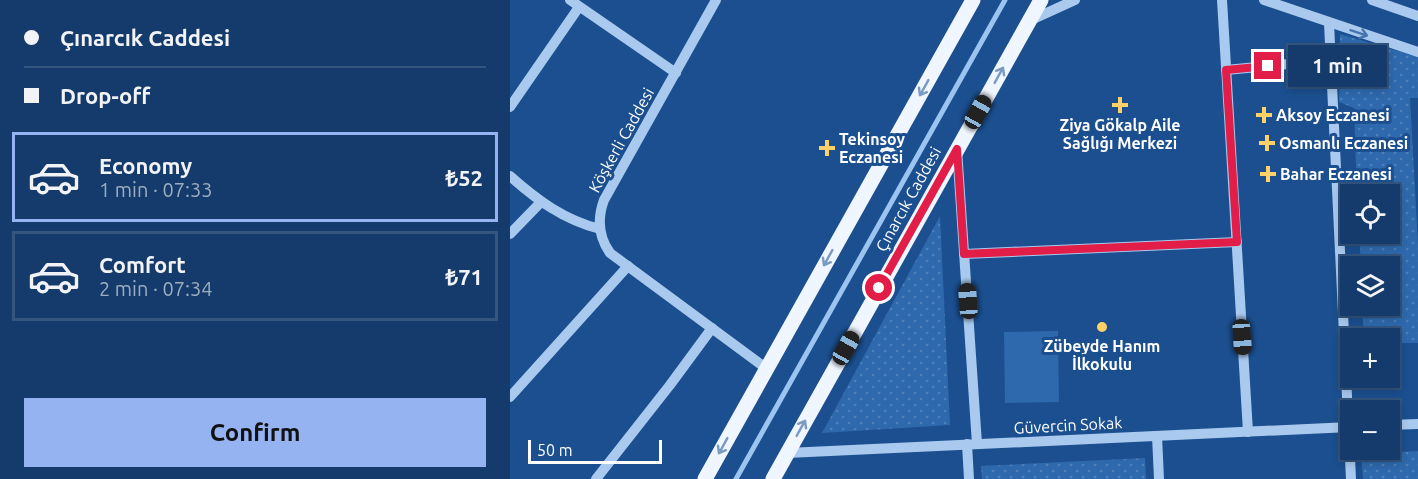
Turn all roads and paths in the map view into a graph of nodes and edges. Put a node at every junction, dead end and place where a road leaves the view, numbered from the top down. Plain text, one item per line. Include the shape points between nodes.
1 (716, 0) edge
2 (973, 0) edge
3 (1041, 0) edge
4 (1075, 0) edge
5 (1222, 0) edge
6 (1264, 0) edge
7 (1372, 0) edge
8 (574, 3) edge
9 (1418, 16) edge
10 (1029, 22) junction
11 (1329, 23) junction
12 (1418, 52) edge
13 (1331, 60) junction
14 (1226, 70) junction
15 (676, 73) junction
16 (510, 106) edge
17 (957, 149) junction
18 (510, 176) edge
19 (541, 202) junction
20 (600, 229) junction
21 (510, 234) edge
22 (1237, 242) junction
23 (964, 254) junction
24 (628, 266) junction
25 (712, 328) junction
26 (767, 369) junction
27 (510, 398) edge
28 (1348, 400) edge
29 (1418, 424) edge
30 (1400, 425) edge
31 (1340, 427) edge
32 (1248, 432) junction
33 (1157, 436) junction
34 (972, 444) junction
35 (788, 453) junction
36 (1350, 460) edge
37 (596, 479) edge
38 (705, 479) edge
39 (773, 479) edge
40 (969, 479) edge
41 (1159, 479) edge
42 (1351, 479) edge

1 - 15 street, Köşkerli Caddesi
2 -> 26 main road
3 - 10 main road, Çınarcık Caddesi
4 - 10 street
5 - 14 street
6 - 11 street
7 - 9 street
8 - 15 street
8 - 16 street
17 -> 10 main road, Çınarcık Caddesi
11 -> 12 street
11 - 13 street
13 - 14 street
13 - 28 street
14 - 22 street
15 - 20 street, Köşkerli Caddesi via 604,200
17 - 23 street
35 -> 17 main road, Çınarcık Caddesi
18 - 19 street
19 - 20 street via 565,217
19 - 21 street
20 - 24 street via 610,253
22 - 23 street
22 - 32 street
23 - 34 street
24 - 25 street
24 - 27 street
25 - 26 street
25 - 37 street
26 -> 38 main road
29 - 30 street
31 - 32 street, Güvercin Sokak
32 - 33 street, Güvercin Sokak
33 - 34 street, Güvercin Sokak
33 - 41 street
34 - 35 street, Güvercin Sokak
34 - 40 street
35 - 39 main road, Çınarcık Caddesi
36 - 42 street

